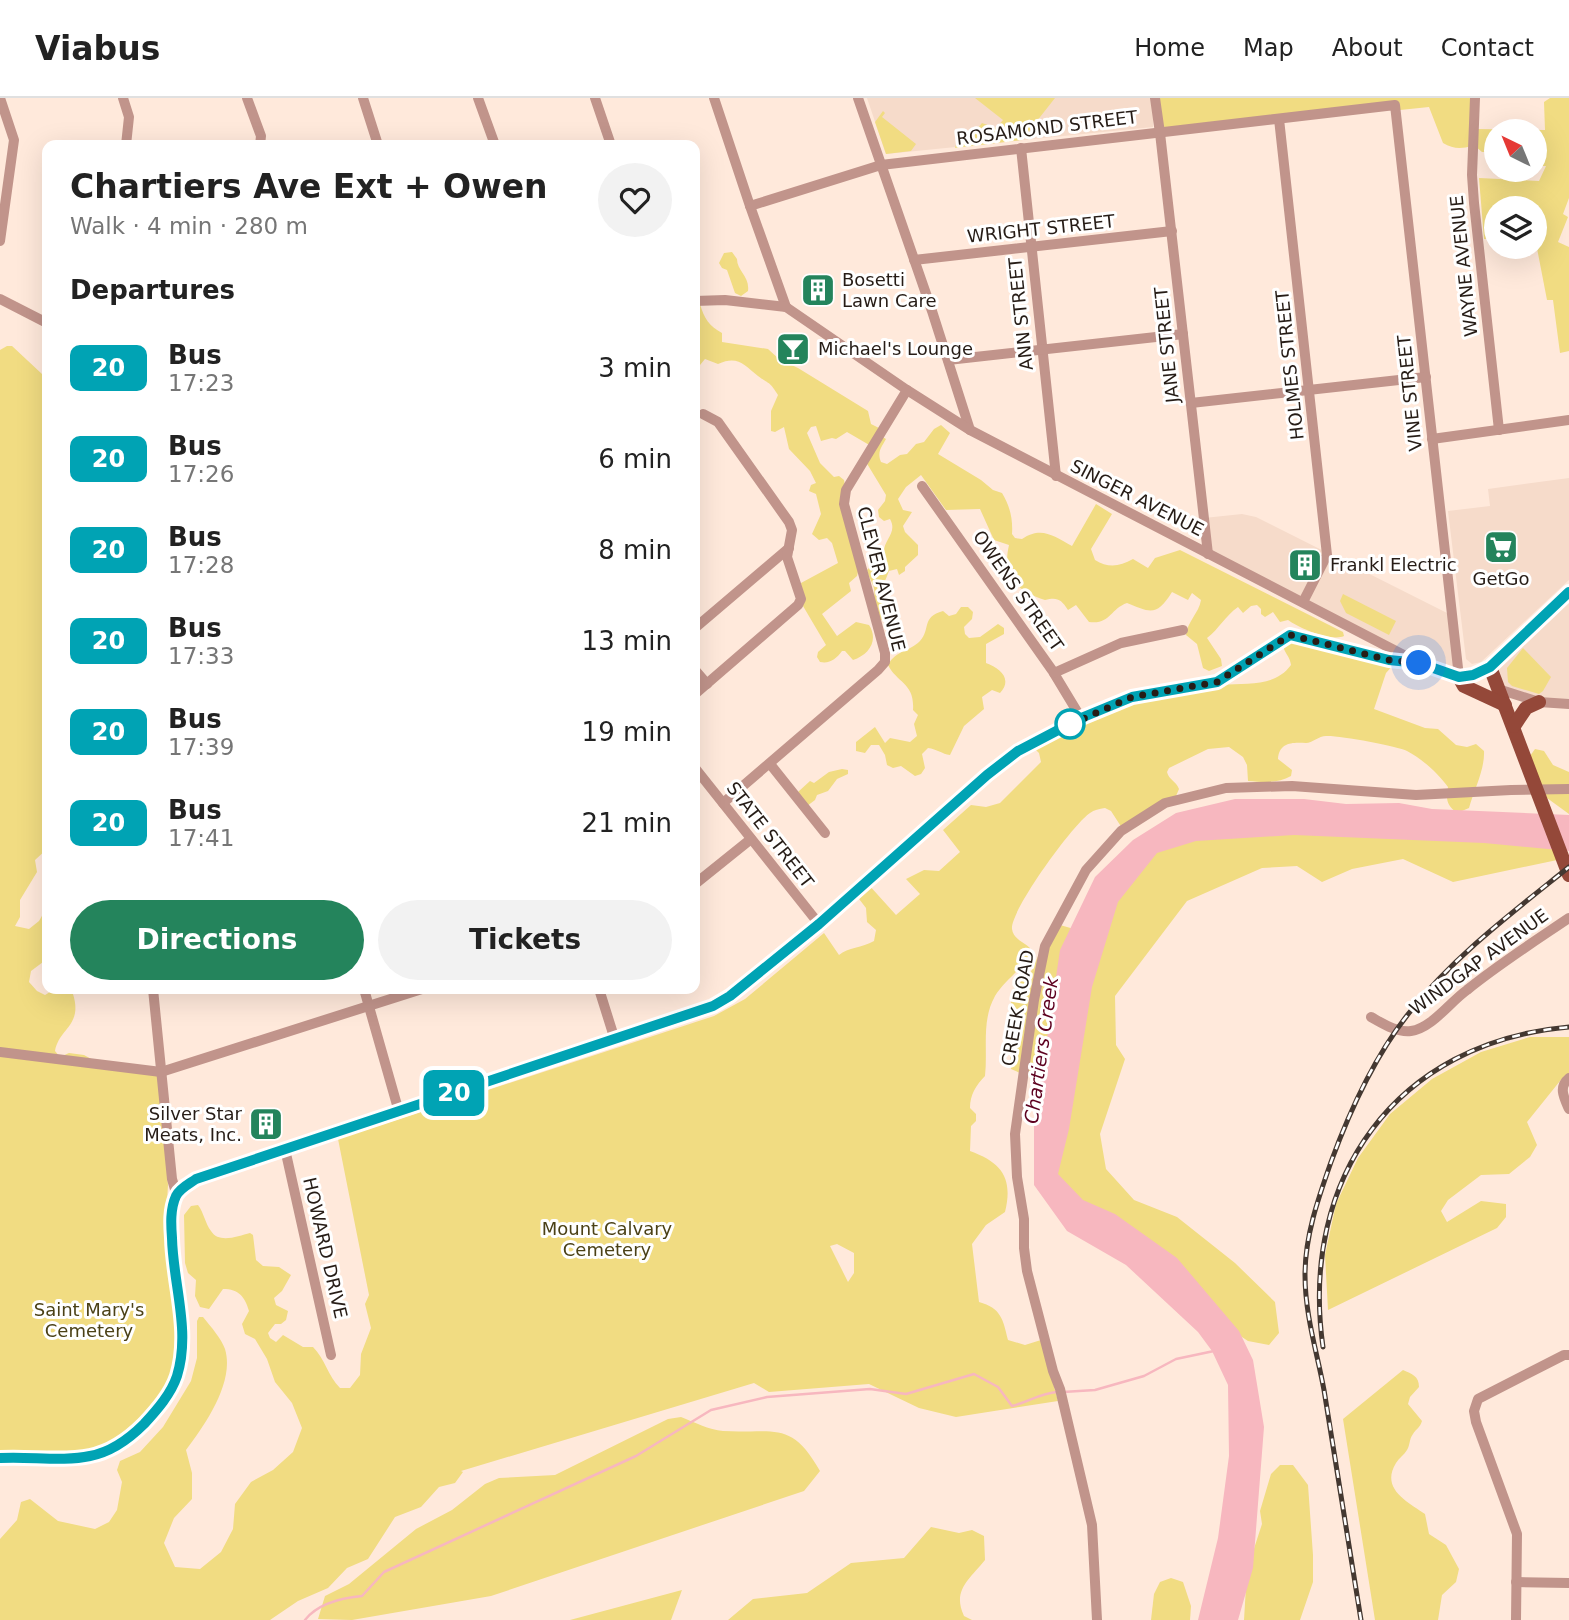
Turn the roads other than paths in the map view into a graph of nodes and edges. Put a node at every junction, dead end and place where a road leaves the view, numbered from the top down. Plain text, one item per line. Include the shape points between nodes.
1 (0, 98) edge
2 (123, 98) edge
3 (247, 98) edge
4 (363, 98) edge
5 (478, 98) edge
6 (595, 98) edge
7 (714, 98) edge
8 (859, 98) edge
9 (1154, 98) edge
10 (1475, 98) edge
11 (1395, 105) joint
12 (1279, 119) junction
13 (1160, 133) junction
14 (127, 140) edge
15 (261, 140) edge
16 (377, 140) edge
17 (493, 140) edge
18 (609, 140) edge
19 (1021, 148) junction
20 (881, 165) junction
21 (750, 206) junction
22 (1172, 231) junction
23 (0, 241) edge
24 (1032, 247) junction
25 (914, 260) junction
26 (0, 299) edge
27 (700, 302) edge
28 (786, 307) junction
29 (42, 320) edge
30 (1183, 334) junction
31 (1042, 349) junction
32 (948, 360) junction
33 (1426, 377) junction
34 (907, 390) junction
35 (1310, 390) junction
36 (1191, 403) junction
37 (704, 414) dead end
38 (1569, 421) edge
39 (970, 430) junction
40 (1499, 430) junction
41 (1432, 439) junction
42 (1056, 476) junction
43 (922, 486) dead end
44 (789, 548) junction
45 (1208, 554) junction
46 (1569, 592) edge
47 (1303, 603) junction
48 (700, 624) edge
49 (1183, 630) dead end
50 (1419, 663) junction
51 (1490, 667) junction
52 (1054, 673) junction
53 (700, 676) edge
54 (1459, 677) junction
55 (707, 684) junction
56 (1498, 689) junction
57 (700, 690) edge
58 (1539, 702) junction
59 (1569, 704) edge
60 (1505, 705) junction
61 (1081, 718) junction
62 (1515, 729) junction
63 (770, 764) junction
64 (700, 774) edge
65 (1569, 789) edge
66 (723, 803) junction
67 (825, 833) dead end
68 (751, 839) junction
69 (1569, 875) edge
70 (700, 880) edge
71 (1569, 918) edge
72 (819, 924) junction
73 (153, 994) edge
74 (365, 994) edge
75 (406, 994) edge
76 (600, 994) edge
77 (369, 1006) junction
78 (1371, 1017) dead end
79 (615, 1040) junction
80 (0, 1052) edge
81 (161, 1072) junction
82 (1566, 1082) edge
83 (1569, 1109) edge
84 (400, 1112) junction
85 (285, 1149) junction
86 (177, 1196) junction
87 (331, 1355) dead end
88 (1569, 1355) edge
89 (0, 1458) edge
90 (1516, 1582) junction
91 (1569, 1583) edge
92 (1097, 1620) edge
93 (1516, 1620) edge

1 - 23 street via 15,140
2 - 14 street via 129,117
3 - 15 street
4 - 16 street
5 - 17 street
6 - 18 street
7 - 21 street
8 - 20 street
9 - 13 street, JANE STREET
10 - 40 street, WAYNE AVENUE via 1473,193
11 - 12 street, ROSAMOND STREET
11 - 33 street, VINE STREET
12 - 13 street, ROSAMOND STREET
12 - 35 street, HOLMES STREET
13 - 19 street, ROSAMOND STREET
13 - 22 street, JANE STREET
19 - 20 street, ROSAMOND STREET
19 - 24 street, ANN STREET
20 - 21 street, ROSAMOND STREET
20 - 25 street
21 - 28 street
22 - 24 street, WRIGHT STREET
22 - 30 street, JANE STREET
24 - 25 street, WRIGHT STREET
24 - 31 street, ANN STREET
25 - 32 street
26 - 29 street
27 - 28 street
28 - 34 street, SINGER AVENUE
30 - 31 street
30 - 36 street, JANE STREET
31 - 32 street
31 - 42 street, ANN STREET
32 - 39 street
33 - 35 street
33 - 41 street, VINE STREET
34 - 39 street, SINGER AVENUE
34 - 63 street, CLEVER AVENUE via 846,489 844,504 885,662
35 - 36 street
35 - 47 street, HOLMES STREET via 1327,555
36 - 45 street, JANE STREET
37 - 44 street via 718,422 789,522
38 - 40 street
39 - 42 street, SINGER AVENUE
40 - 41 street
41 - 54 street, VINE STREET
42 - 45 street, SINGER AVENUE
43 - 52 street, OWENS STREET
44 - 48 street
44 - 55 street via 787,557 801,599 798,605
45 - 47 street, SINGER AVENUE
46 - 51 main road
47 - 50 street, SINGER AVENUE
49 - 52 street via 1121,643
50 - 54 street, SINGER AVENUE
50 - 61 street via 1290,635 1217,682 1132,697
51 - 54 street
51 - 56 main road
52 - 61 street, OWENS STREET
53 - 55 street
54 - 60 main road via 1464,686
55 - 57 street
56 - 58 street
56 - 60 main road
58 - 59 street
58 - 62 main road via 1526,708
60 - 62 main road
61 - 72 street via 1018,751 987,775
62 - 69 main road
63 - 66 street, CLEVER AVENUE
63 - 67 street
64 - 66 street, STATE STREET
65 - 92 street, CREEK ROAD via 1416,795 1292,786 1226,788 1165,803 1121,831 1086,870 1045,946 1015,1154 1027,1271 1093,1525
66 - 68 street, STATE STREET
68 - 70 street
68 - 72 street, STATE STREET
71 - 78 street, WINDGAP AVENUE via 1416,1030 1397,1030
72 - 79 street via 713,1006
73 - 81 street
74 - 77 street
75 - 77 street
76 - 79 street
77 - 81 street
77 - 84 street
79 - 84 street
80 - 81 street
81 - 86 street
82 - 83 street via 1563,1096
84 - 85 street
85 - 86 street via 196,1179
85 - 87 street, HOWARD DRIVE
86 - 89 street via 172,1209 172,1256 182,1337 176,1377 167,1395 147,1421 107,1451 72,1458
88 - 90 street via 1478,1399 1474,1411 1517,1534
90 - 91 street
90 - 93 street

